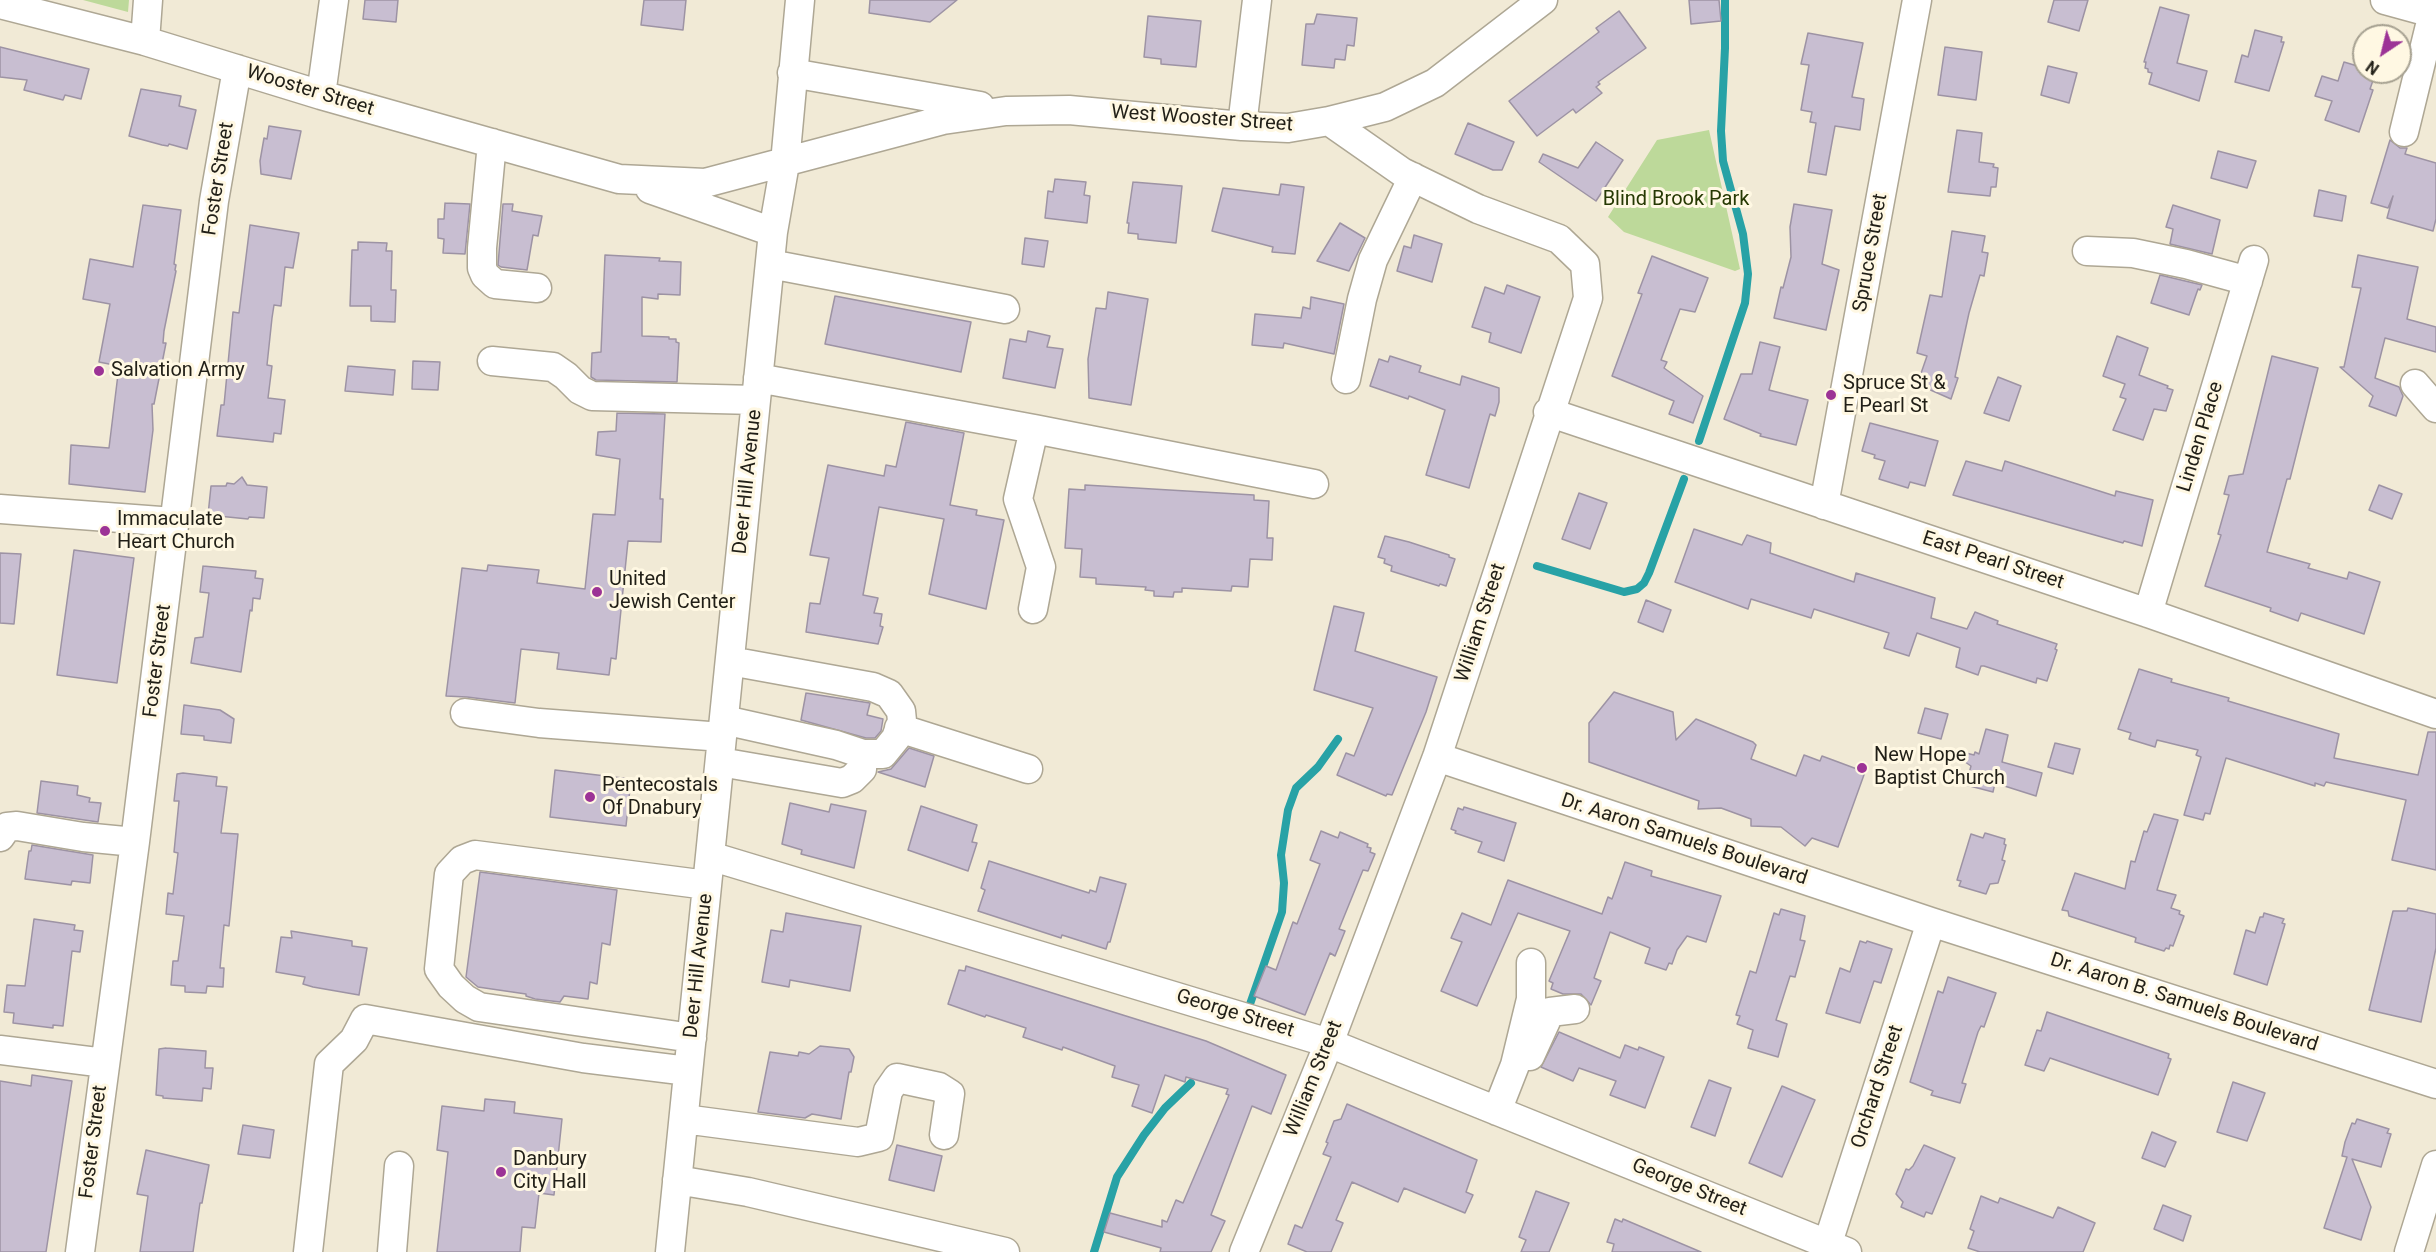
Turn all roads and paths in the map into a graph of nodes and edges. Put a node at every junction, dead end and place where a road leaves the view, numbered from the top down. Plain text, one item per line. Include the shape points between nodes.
1 (148, 0) edge
2 (334, 0) edge
3 (800, 0) edge
4 (1257, 0) edge
5 (1543, 0) edge
6 (1917, 0) edge
7 (2385, 0) edge
8 (0, 4) edge
9 (2434, 14) edge
10 (145, 41) junction
11 (237, 69) junction
12 (792, 73) junction
13 (321, 95) junction
14 (1005, 111) junction
15 (1329, 120) junction
16 (1242, 126) junction
17 (2404, 132) dead end
18 (492, 143) junction
19 (785, 163) junction
20 (1413, 177) junction
21 (619, 179) junction
22 (773, 232) junction
23 (2087, 251) dead end
24 (770, 264) junction
25 (537, 288) dead end
26 (1005, 309) dead end
27 (492, 361) dead end
28 (1346, 379) dead end
29 (2415, 384) dead end
30 (757, 389) junction
31 (2436, 408) edge
32 (1548, 412) junction
33 (1034, 429) junction
34 (1314, 484) dead end
35 (1824, 505) junction
36 (0, 509) edge
37 (174, 522) junction
38 (1033, 609) dead end
39 (2148, 613) junction
40 (730, 661) junction
41 (465, 713) dead end
42 (2436, 714) edge
43 (900, 719) junction
44 (722, 740) junction
45 (863, 754) junction
46 (1437, 758) junction
47 (1028, 769) dead end
48 (0, 837) edge
49 (135, 842) junction
50 (710, 856) junction
51 (707, 885) junction
52 (1931, 922) junction
53 (1531, 963) dead end
54 (1575, 1009) dead end
55 (692, 1038) junction
56 (1329, 1043) junction
57 (0, 1050) edge
58 (105, 1063) junction
59 (1515, 1065) junction
60 (688, 1071) junction
61 (2436, 1084) edge
62 (1497, 1111) junction
63 (684, 1119) junction
64 (944, 1136) dead end
65 (2436, 1165) edge
66 (399, 1166) dead end
67 (677, 1180) junction
68 (1833, 1249) edge
69 (80, 1252) edge
70 (308, 1252) edge
71 (392, 1252) edge
72 (670, 1252) edge
73 (1005, 1252) edge
74 (1244, 1252) edge
75 (2409, 1252) edge

1 - 10 street
2 - 13 street
3 - 12 street, Deer Hill Avenue
4 - 16 street
5 - 15 street, West Wooster Street via 1435,83 1384,107
6 - 35 street, Spruce Street
7 - 9 street
8 - 10 street, Wooster Street
9 - 17 street
10 - 11 street, Wooster Street
11 - 13 street, Wooster Street
11 - 37 street, Foster Street via 214,201
12 - 14 street, West Wooster Street
12 - 19 street, Deer Hill Avenue
13 - 18 street, Wooster Street
14 - 16 street, West Wooster Street via 1069,110
14 - 19 street, West Wooster Street via 943,120
15 - 16 street, West Wooster Street via 1288,128
15 - 20 street, William Street
18 - 21 street, Wooster Street
18 - 25 street via 482,268 495,284
19 - 21 street, Wooster Street via 705,183
19 - 22 street, Deer Hill Avenue
20 - 28 street via 1373,260
20 - 32 street, William Street via 1478,209 1559,239 1585,264 1588,298
21 - 22 street, Wooster Street
22 - 24 street, Deer Hill Avenue
23 - 39 street, Linden Place via 2133,253 2251,271
24 - 26 street
24 - 30 street, Deer Hill Avenue
27 - 30 street via 553,367 592,396
29 - 31 street
30 - 33 street
30 - 40 street, Deer Hill Avenue
32 - 35 street, East Pearl Street
32 - 46 street, William Street
33 - 34 street
33 - 38 street via 1018,499 1041,567
35 - 39 street, East Pearl Street
36 - 37 street
37 - 49 street, Foster Street
39 - 42 street, East Pearl Street
40 - 43 street via 873,687 889,694
40 - 44 street, Deer Hill Avenue
41 - 44 street
43 - 45 street via 896,738 884,754
43 - 47 street
44 - 45 street via 836,745
44 - 45 street via 842,783 862,769
44 - 50 street, Deer Hill Avenue
46 - 52 street, Dr. Aaron Samuels Boulevard
46 - 56 street, William Street
48 - 49 street via 7,827 17,826
49 - 58 street, Foster Street
50 - 51 street, Deer Hill Avenue
50 - 56 street, George Street
51 - 55 street, Deer Hill Avenue
51 - 55 street via 475,855 462,860 449,874 439,969 451,986 479,1007
52 - 61 street, Dr. Aaron B. Samuels Boulevard
52 - 68 street, Orchard Street
53 - 59 street via 1531,999
54 - 59 street via 1550,1012 1532,1056
55 - 60 street, Deer Hill Avenue
56 - 62 street, George Street
56 - 74 street, William Street
57 - 58 street
58 - 69 street, Foster Street
59 - 62 street
60 - 63 street, Deer Hill Avenue
60 - 70 street via 583,1058 365,1019 354,1040 329,1064
62 - 68 street, George Street
63 - 64 street via 858,1142 879,1137 888,1091 897,1078 939,1087 950,1094
63 - 67 street, Deer Hill Avenue
65 - 75 street
66 - 71 street
67 - 72 street, Deer Hill Avenue
67 - 73 street via 748,1192

